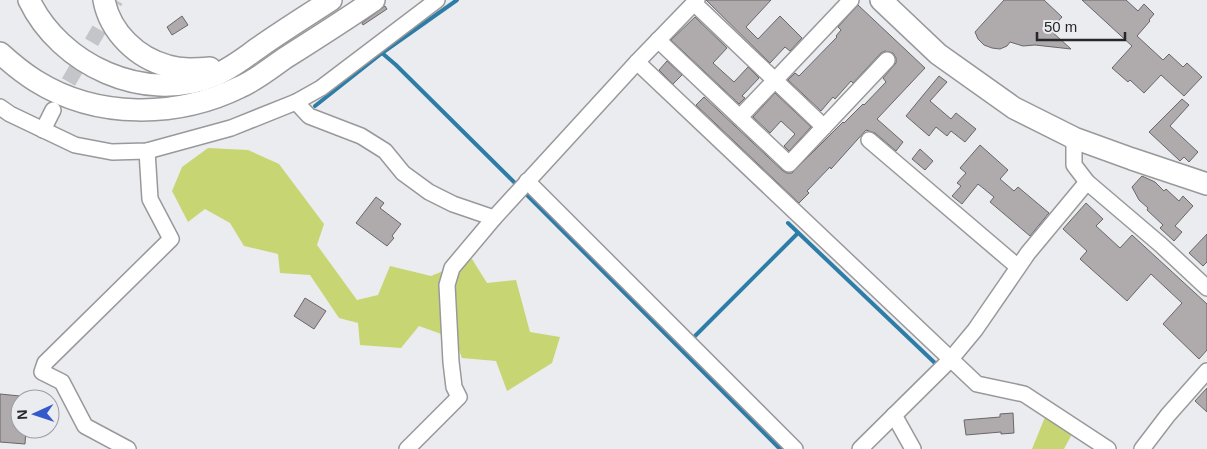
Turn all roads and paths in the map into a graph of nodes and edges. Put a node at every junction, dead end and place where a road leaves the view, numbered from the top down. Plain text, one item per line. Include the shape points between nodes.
1 (14, 0) edge
2 (29, 0) edge
3 (104, 0) edge
4 (331, 0) edge
5 (374, 0) edge
6 (437, 0) edge
7 (851, 0) edge
8 (881, 0) edge
9 (696, 1) edge
10 (658, 40) junction
11 (261, 46) junction
12 (0, 53) edge
13 (887, 60) dead end
14 (637, 62) junction
15 (775, 80) junction
16 (216, 98) junction
17 (296, 102) junction
18 (0, 107) edge
19 (53, 110) tunnel mouth
20 (740, 117) junction
21 (824, 127) junction
22 (43, 130) junction
23 (1074, 138) junction
24 (869, 140) dead end
25 (147, 151) junction
26 (527, 181) junction
27 (1087, 182) junction
28 (1207, 184) edge
29 (494, 218) junction
30 (1018, 267) junction
31 (1207, 288) edge
32 (950, 360) junction
33 (1207, 371) edge
34 (894, 415) junction
35 (128, 449) edge
36 (408, 449) edge
37 (794, 449) edge
38 (860, 449) edge
39 (912, 449) edge
40 (1108, 449) edge
41 (1142, 449) edge

1 - 16 highway via 32,33 50,53 91,82 136,97
2 - 11 highway via 44,25 78,58 132,82 170,85 212,77
3 - 11 highway via 110,19 130,46 169,67 210,68 232,62
4 - 11 highway
5 - 16 highway via 242,86
6 - 17 street via 321,88
7 - 15 street
8 - 23 highway via 938,54 968,76 1014,108
9 - 10 street
9 - 15 street
10 - 14 street
10 - 20 street
12 - 16 highway via 35,81 81,101 105,107 133,110 163,108
13 - 21 street
14 - 26 street
14 - 32 street
15 - 20 street
15 - 21 street
17 - 25 street via 231,128
17 - 29 street via 309,116 361,136 385,151 403,173 429,192 452,204
18 - 22 street
19 - 22 street
20 - 21 street via 789,164
22 - 25 street via 75,145 112,152
23 - 27 street via 1074,165
23 - 28 highway
24 - 30 street
25 - 35 street via 150,199 172,239 45,363 42,372 62,382 85,426
26 - 29 street
26 - 37 street
27 - 30 street
27 - 31 street
29 - 36 street via 452,268 447,285 451,362 454,387 459,397
30 - 32 street
32 - 34 street
32 - 40 street via 977,384 1024,394
33 - 41 street
34 - 38 street
34 - 39 street

